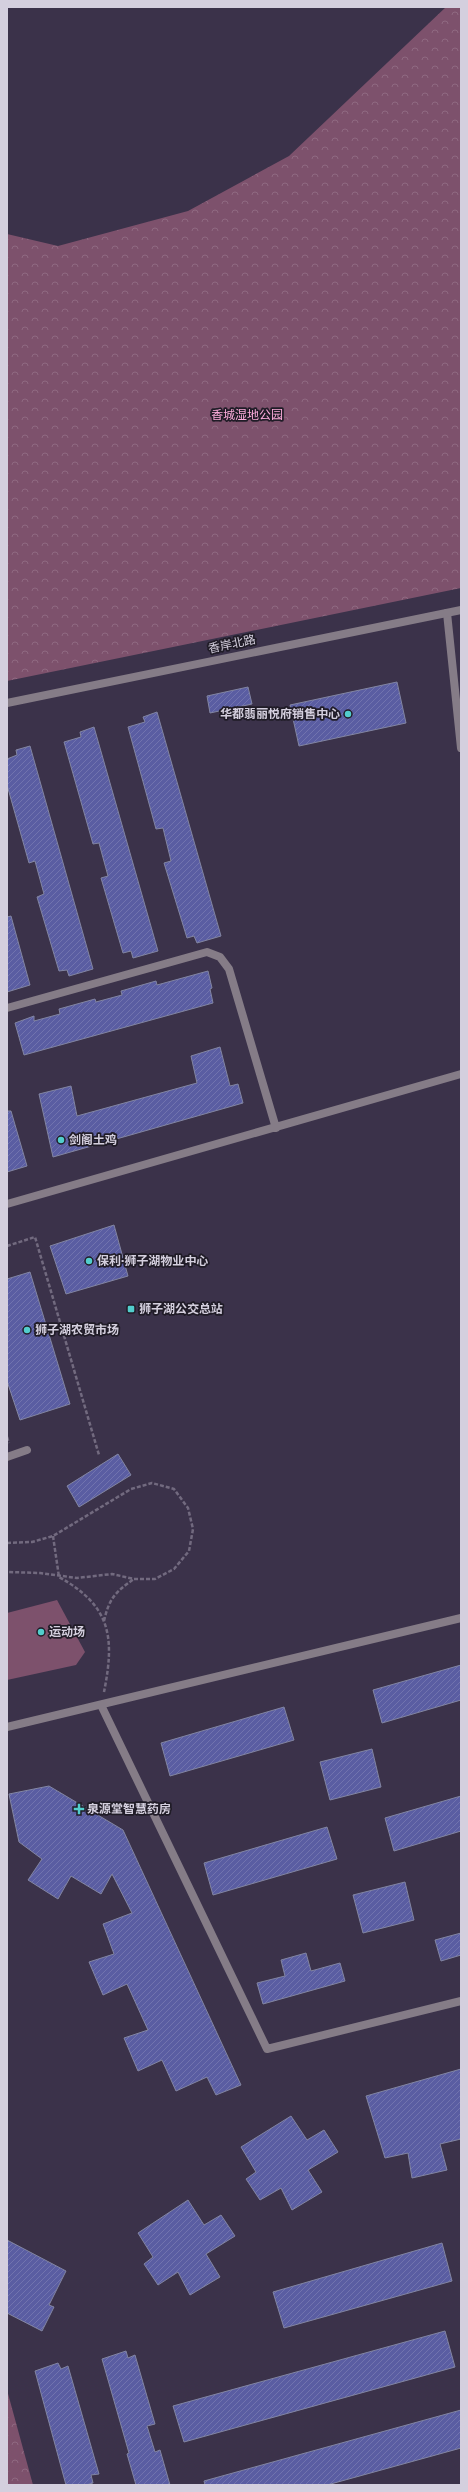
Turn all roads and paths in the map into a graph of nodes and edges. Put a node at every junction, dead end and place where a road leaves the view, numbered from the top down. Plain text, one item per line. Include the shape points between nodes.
1 (461, 610) edge
2 (447, 612) junction
3 (7, 703) edge
4 (461, 748) edge
5 (7, 1008) edge
6 (461, 1074) edge
7 (276, 1128) junction
8 (7, 1204) edge
9 (7, 1246) edge
10 (27, 1450) dead end
11 (99, 1455) dead end
12 (7, 1457) edge
13 (53, 1536) junction
14 (7, 1543) edge
15 (7, 1572) edge
16 (59, 1577) junction
17 (134, 1579) junction
18 (461, 1618) edge
19 (104, 1622) junction
20 (101, 1705) junction
21 (7, 1727) edge
22 (461, 2001) edge

1 - 2 street, 香岸北路
2 - 3 street, 香岸北路
2 - 4 street
5 - 7 street via 207,952 220,957 229,969
6 - 7 street
7 - 8 street
9 - 11 path via 35,1237
10 - 12 street
13 - 14 path via 32,1542
13 - 16 path
13 - 17 path via 131,1488 152,1483 174,1489 188,1508 193,1529 189,1551 174,1568 155,1579
15 - 16 path via 40,1573
16 - 17 path via 77,1578 112,1574
16 - 19 path via 78,1588 94,1603
17 - 19 path via 119,1589 108,1603
18 - 20 street
19 - 20 path via 110,1659
20 - 21 street
20 - 22 street via 267,2049

